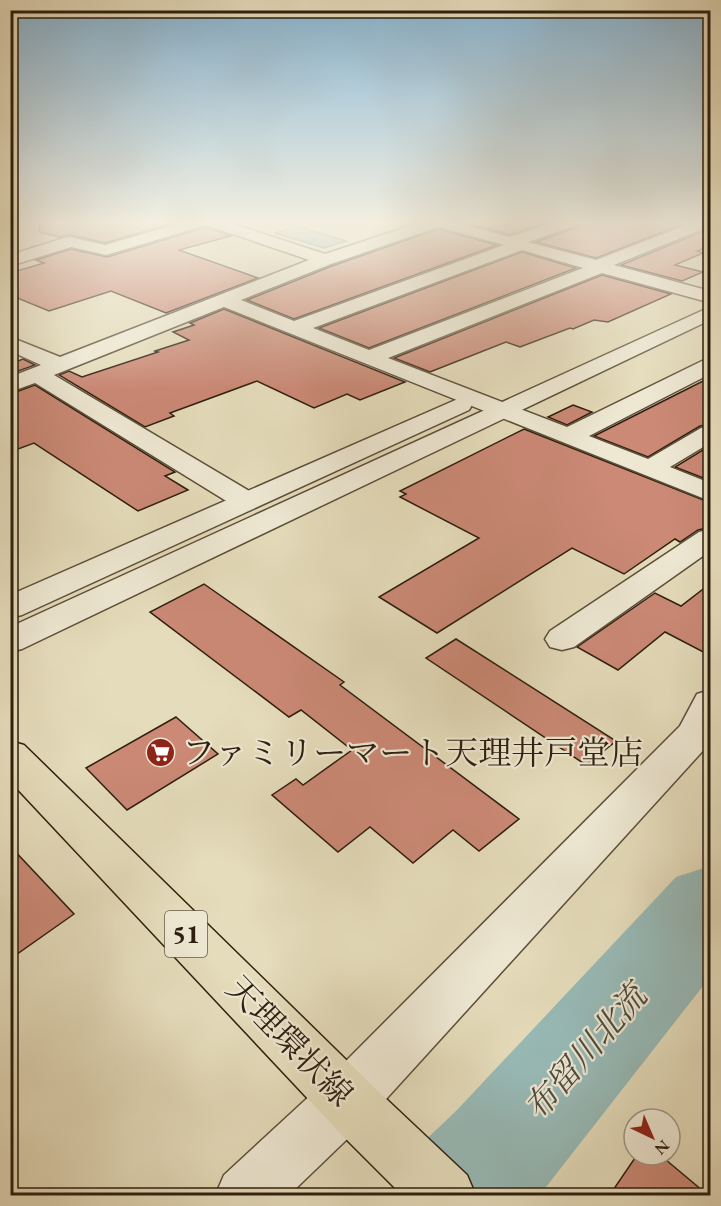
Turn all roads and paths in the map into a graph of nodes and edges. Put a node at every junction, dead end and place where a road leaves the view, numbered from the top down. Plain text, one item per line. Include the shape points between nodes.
1 (281, 277) edge
2 (426, 277) edge
3 (570, 277) edge
4 (634, 277) edge
5 (223, 300) junction
6 (708, 300) edge
7 (294, 328) junction
8 (10, 343) edge
9 (368, 358) junction
10 (711, 366) edge
11 (47, 370) junction
12 (10, 385) edge
13 (473, 400) junction
14 (504, 410) junction
15 (711, 433) edge
16 (569, 436) junction
17 (658, 463) dead end
18 (711, 493) edge
19 (246, 501) junction
20 (711, 538) edge
21 (10, 608) edge
22 (562, 639) dead end
23 (10, 641) edge
24 (711, 703) edge
25 (10, 754) edge
26 (354, 1107) junction
27 (245, 1196) edge
28 (446, 1196) edge

1 - 5 street
2 - 7 street
3 - 9 street
4 - 6 street
5 - 7 street
5 - 11 street
6 - 13 street
6 - 14 street
7 - 9 street
8 - 11 street
9 - 13 street
10 - 16 street
11 - 12 street
11 - 19 street
13 - 14 street
13 - 19 street
14 - 16 street
14 - 23 street
15 - 17 street
16 - 18 street
19 - 21 street
20 - 22 street
24 - 26 street via 695,734
25 - 26 main road, 天理環状線 / 51
26 - 27 street
26 - 28 main road, 天理環状線 / 51

